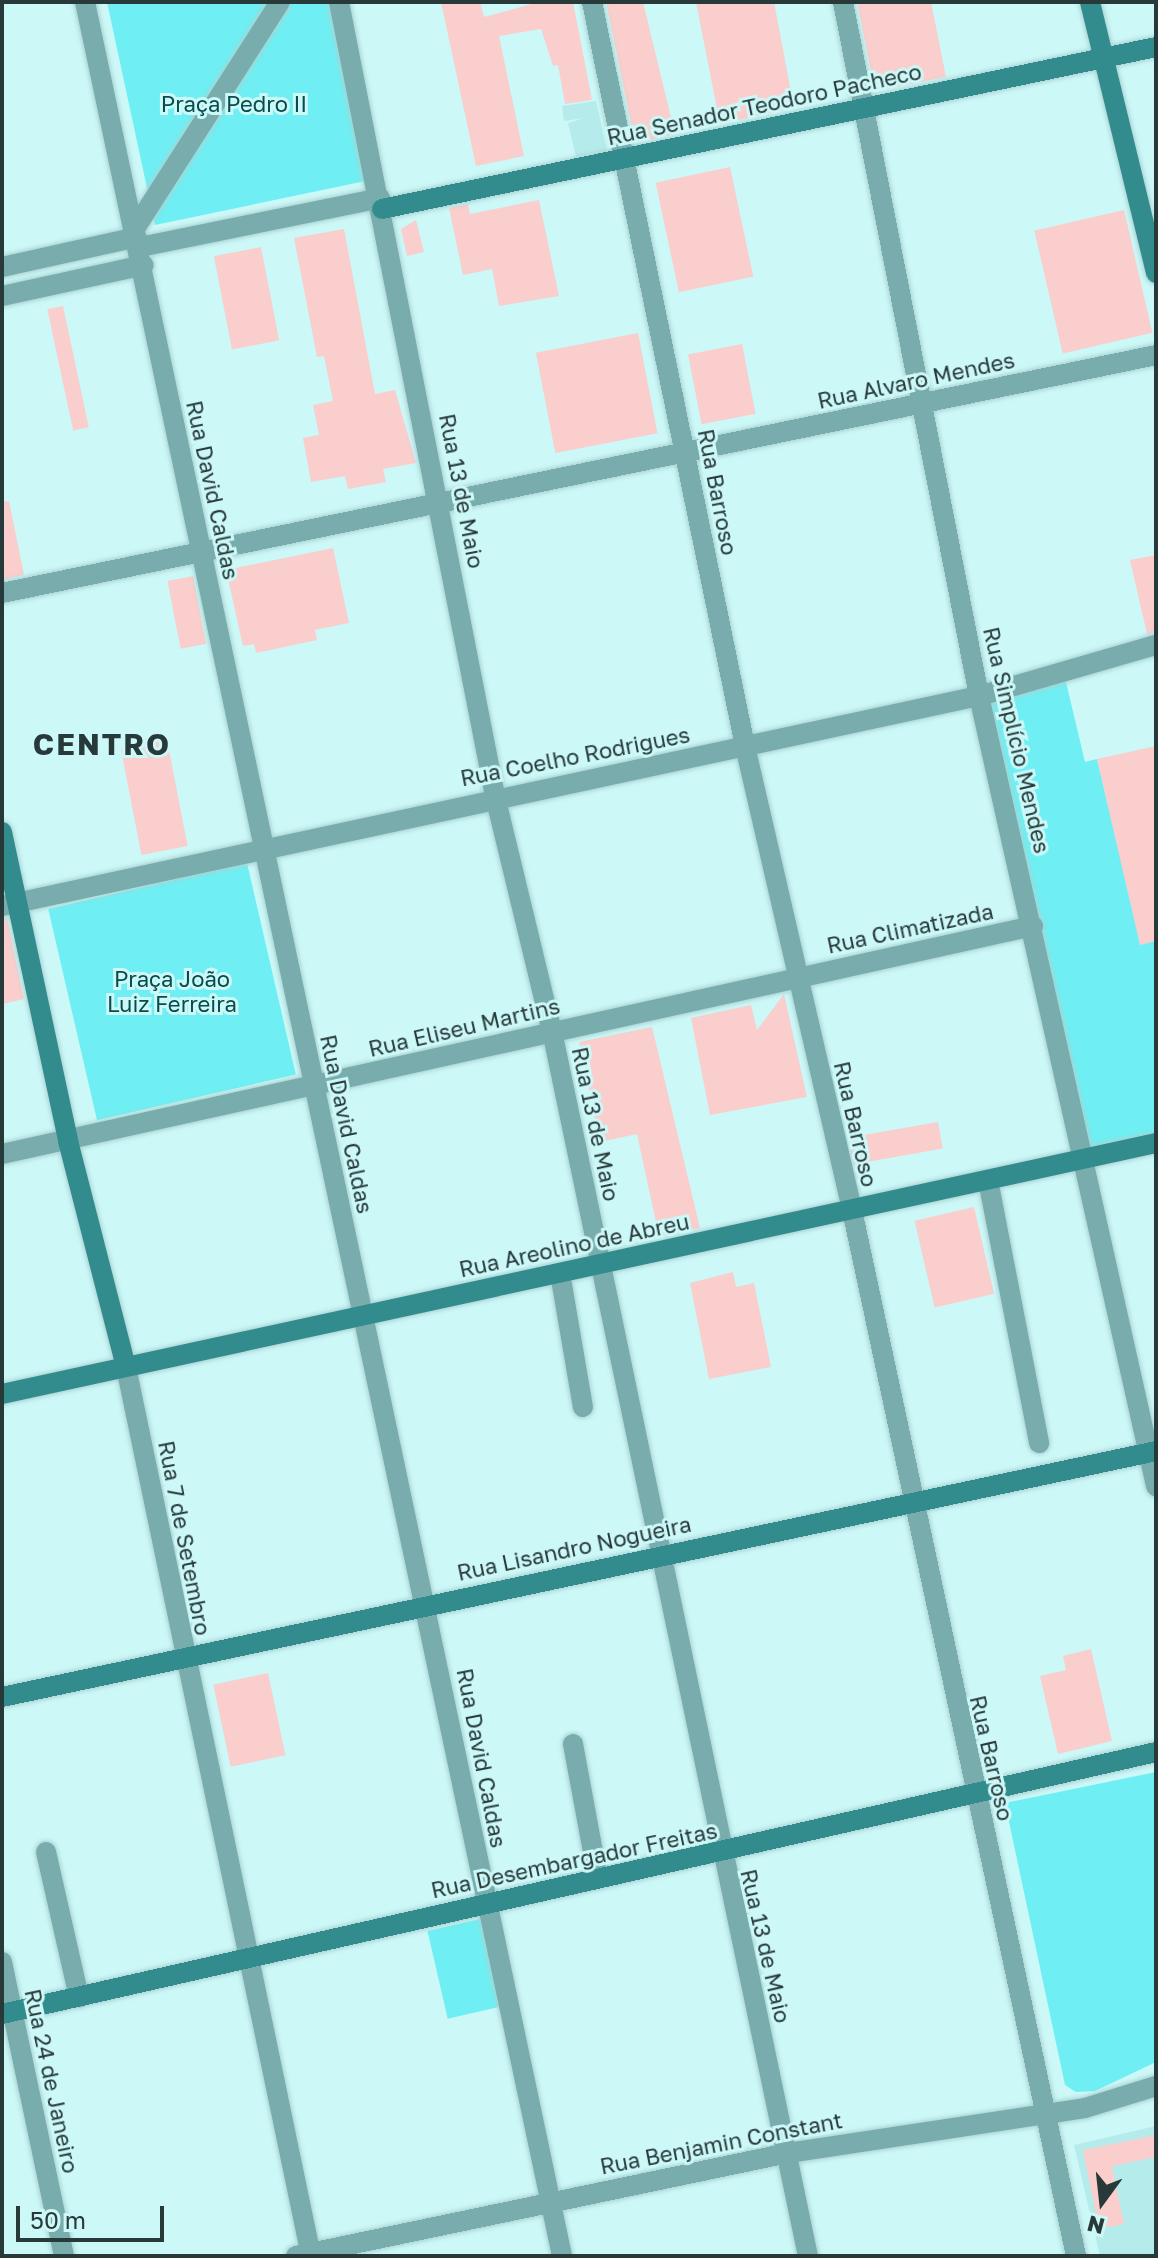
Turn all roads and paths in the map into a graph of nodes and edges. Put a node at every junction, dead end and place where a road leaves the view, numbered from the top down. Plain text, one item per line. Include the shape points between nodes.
1 (85, 2) edge
2 (339, 2) edge
3 (592, 2) edge
4 (843, 2) edge
5 (1090, 2) edge
6 (272, 7) edge
7 (1156, 47) edge
8 (1103, 58) junction
9 (864, 108) junction
10 (625, 157) junction
11 (381, 204) junction
12 (139, 244) junction
13 (96, 246) junction
14 (10, 266) edge
15 (1156, 273) edge
16 (103, 275) junction
17 (23, 291) junction
18 (2, 296) edge
19 (1156, 355) edge
20 (919, 405) junction
21 (686, 450) junction
22 (441, 504) junction
23 (201, 553) junction
24 (2, 593) edge
25 (1156, 645) edge
26 (979, 696) junction
27 (745, 746) junction
28 (495, 796) junction
29 (2, 832) edge
30 (263, 850) junction
31 (8, 905) edge
32 (1033, 926) junction
33 (796, 977) junction
34 (552, 1031) junction
35 (315, 1087) junction
36 (68, 1141) junction
37 (1156, 1143) edge
38 (2, 1154) edge
39 (1082, 1159) junction
40 (988, 1180) junction
41 (852, 1210) junction
42 (600, 1265) junction
43 (560, 1273) junction
44 (362, 1313) junction
45 (126, 1367) junction
46 (2, 1394) edge
47 (583, 1407) dead end
48 (1039, 1443) dead end
49 (1152, 1452) edge
50 (1156, 1486) edge
51 (911, 1500) junction
52 (659, 1555) junction
53 (427, 1603) junction
54 (184, 1657) junction
55 (2, 1697) edge
56 (573, 1744) dead end
57 (1156, 1752) edge
58 (975, 1795) junction
59 (46, 1852) dead end
60 (721, 1853) junction
61 (598, 1879) junction
62 (487, 1904) junction
63 (245, 1958) junction
64 (2, 1962) edge
65 (79, 1997) junction
66 (8, 2013) edge
67 (1156, 2086) edge
68 (1049, 2110) junction
69 (788, 2153) junction
70 (550, 2200) junction
71 (306, 2255) edge
72 (64, 2256) edge
73 (562, 2256) edge
74 (808, 2256) edge
75 (1076, 2256) edge

1 - 12 street, Rua David Caldas
2 - 11 street, Rua 13 de Maio
3 - 10 street, Rua Barroso
4 - 9 street, Rua Simplício Mendes
5 - 8 street
6 - 12 street
7 - 8 street, Rua Senador Teodoro Pacheco
8 - 9 street, Rua Senador Teodoro Pacheco
8 - 15 street
9 - 10 street, Rua Senador Teodoro Pacheco
9 - 20 street, Rua Simplício Mendes
10 - 11 street, Rua Senador Teodoro Pacheco
10 - 21 street, Rua Barroso
11 - 12 street, Rua Senador Teodoro Pacheco
11 - 22 street, Rua 13 de Maio
12 - 13 street
12 - 16 street
12 - 23 street, Rua David Caldas
13 - 14 street
13 - 16 street
14 - 17 street
16 - 17 street
17 - 18 street
19 - 20 street, Rua Alvaro Mendes
20 - 21 street, Rua Alvaro Mendes
20 - 26 street, Rua Simplício Mendes
21 - 22 street, Rua Alvaro Mendes
21 - 27 street, Rua Barroso
22 - 23 street, Rua Alvaro Mendes
22 - 28 street, Rua 13 de Maio
23 - 24 street, Rua Alvaro Mendes
23 - 30 street, Rua David Caldas
25 - 26 street, Rua Coelho Rodrigues
26 - 27 street, Rua Coelho Rodrigues
26 - 32 street, Rua Simplício Mendes
27 - 28 street, Rua Coelho Rodrigues
27 - 33 street, Rua Barroso
28 - 30 street, Rua Coelho Rodrigues
28 - 34 street, Rua 13 de Maio
29 - 31 street, Rua 7 de Setembro
30 - 31 street, Rua Coelho Rodrigues
30 - 35 street, Rua David Caldas
31 - 36 street, Rua 7 de Setembro
32 - 33 street, Rua Climatizada
32 - 39 street, Rua Simplício Mendes
33 - 34 street, Rua Eliseu Martins
33 - 41 street, Rua Barroso
34 - 35 street, Rua Eliseu Martins
34 - 42 street, Rua 13 de Maio
35 - 36 street, Rua Eliseu Martins
35 - 44 street, Rua David Caldas
36 - 38 street, Rua Eliseu Martins
36 - 45 street, Rua 7 de Setembro
37 - 39 street, Rua Areolino de Abreu
39 - 40 street, Rua Areolino de Abreu
39 - 49 street, Rua Simplício Mendes
40 - 41 street, Rua Areolino de Abreu
40 - 48 street
41 - 42 street, Rua Areolino de Abreu
41 - 51 street, Rua Barroso
42 - 43 street, Rua Areolino de Abreu
42 - 52 street, Rua 13 de Maio
43 - 44 street, Rua Areolino de Abreu
43 - 47 street
44 - 45 street, Rua Areolino de Abreu
44 - 53 street, Rua David Caldas
45 - 46 street, Rua Areolino de Abreu
45 - 54 street, Rua 7 de Setembro
49 - 50 street, Rua Simplício Mendes
49 - 51 street, Rua Lisandro Nogueira
51 - 52 street, Rua Lisandro Nogueira
51 - 58 street, Rua Barroso
52 - 53 street, Rua Lisandro Nogueira
52 - 60 street, Rua 13 de Maio
53 - 54 street, Rua Lisandro Nogueira
53 - 62 street, Rua David Caldas
54 - 55 street, Rua Lisandro Nogueira
54 - 63 street, Rua 7 de Setembro
56 - 61 street
57 - 58 street, Rua Desembargador Freitas
58 - 60 street, Rua Desembargador Freitas
58 - 68 street, Rua Barroso
59 - 65 street
60 - 61 street, Rua Desembargador Freitas
60 - 69 street, Rua 13 de Maio
61 - 62 street, Rua Desembargador Freitas
62 - 63 street, Rua Desembargador Freitas
62 - 70 street, Rua David Caldas
63 - 65 street, Rua Desembargador Freitas
63 - 71 street, Rua 7 de Setembro
64 - 66 street, Rua 24 de Janeiro
65 - 66 street, Rua Desembargador Freitas
66 - 72 street, Rua 24 de Janeiro
67 - 68 street, Rua Benjamin Constant via 1085,2108
68 - 69 street, Rua Benjamin Constant
68 - 75 street, Rua Barroso
69 - 70 street, Rua Benjamin Constant
69 - 74 street, Rua 13 de Maio
70 - 71 street, Rua Benjamin Constant
70 - 73 street, Rua David Caldas

